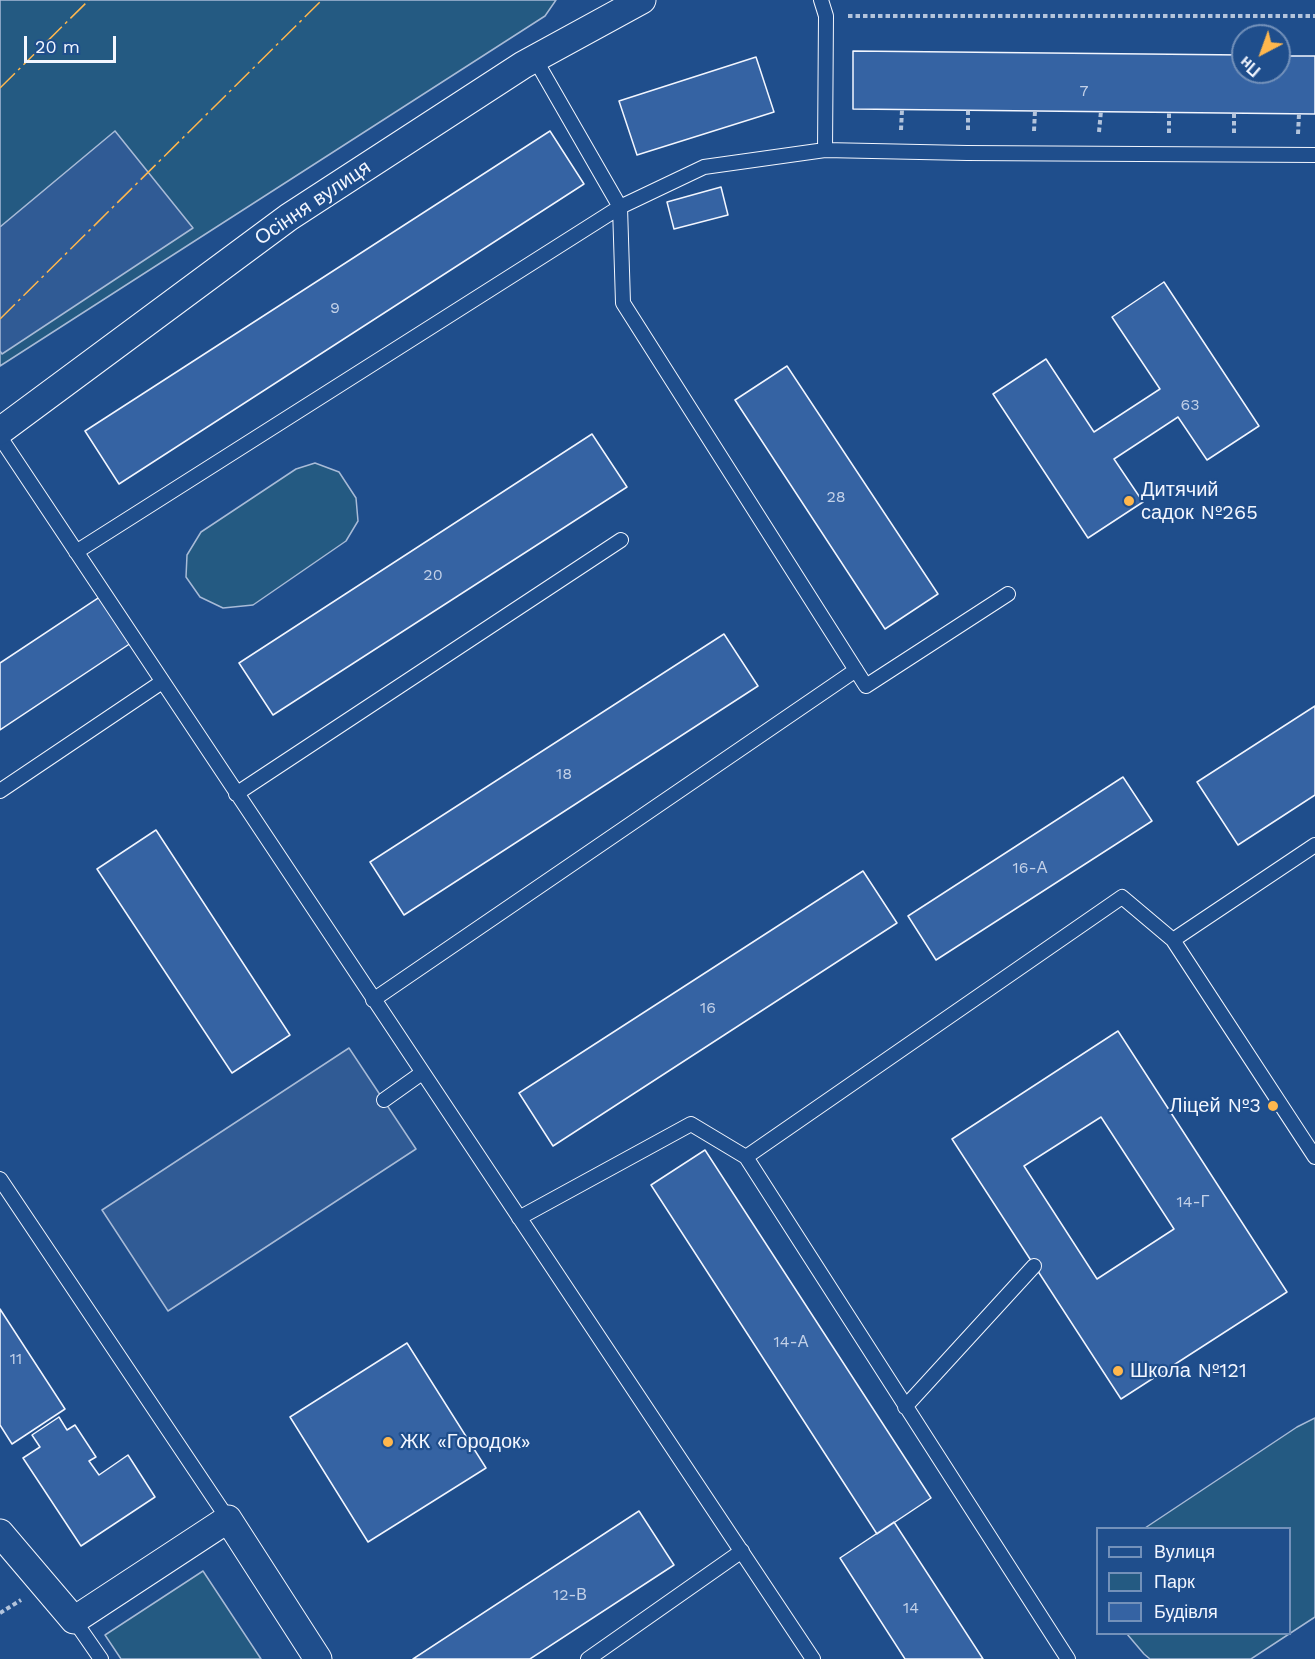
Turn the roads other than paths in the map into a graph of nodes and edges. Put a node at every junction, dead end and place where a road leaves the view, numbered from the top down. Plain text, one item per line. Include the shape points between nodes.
1 (642, 0) edge
2 (821, 0) edge
3 (535, 59) junction
4 (825, 150) junction
5 (1315, 155) edge
6 (620, 207) junction
7 (0, 432) edge
8 (0, 437) edge
9 (621, 540) dead end
10 (75, 552) junction
11 (1008, 594) dead end
12 (856, 670) junction
13 (162, 682) junction
14 (0, 791) edge
15 (236, 794) junction
16 (1315, 845) edge
17 (1173, 940) junction
18 (373, 1000) junction
19 (422, 1073) junction
20 (384, 1100) dead end
21 (746, 1157) junction
22 (1315, 1157) edge
23 (0, 1179) edge
24 (519, 1218) junction
25 (1034, 1266) dead end
26 (905, 1407) junction
27 (228, 1519) junction
28 (0, 1533) edge
29 (742, 1551) junction
30 (74, 1620) junction
31 (101, 1659) edge
32 (318, 1659) edge
33 (588, 1659) edge
34 (813, 1659) edge
35 (1068, 1659) edge

1 - 3 street, Осіння вулиця
2 - 4 lane via 826,16
3 - 6 lane
3 - 7 street, Осіння вулиця via 289,217
4 - 5 lane
4 - 6 lane via 704,167
6 - 10 lane
6 - 12 lane via 623,303
8 - 10 lane
9 - 15 lane
10 - 13 lane
11 - 12 lane via 866,686
12 - 18 lane
13 - 14 lane
13 - 15 lane
15 - 18 lane
16 - 17 lane
17 - 21 lane via 1122,897
17 - 22 lane
18 - 19 lane
19 - 20 lane
19 - 24 lane
21 - 24 lane via 691,1124
21 - 26 lane
23 - 27 lane
24 - 29 lane
25 - 26 lane
26 - 35 lane
27 - 30 street
27 - 32 street
28 - 30 street
29 - 33 lane
29 - 34 lane
30 - 31 lane

